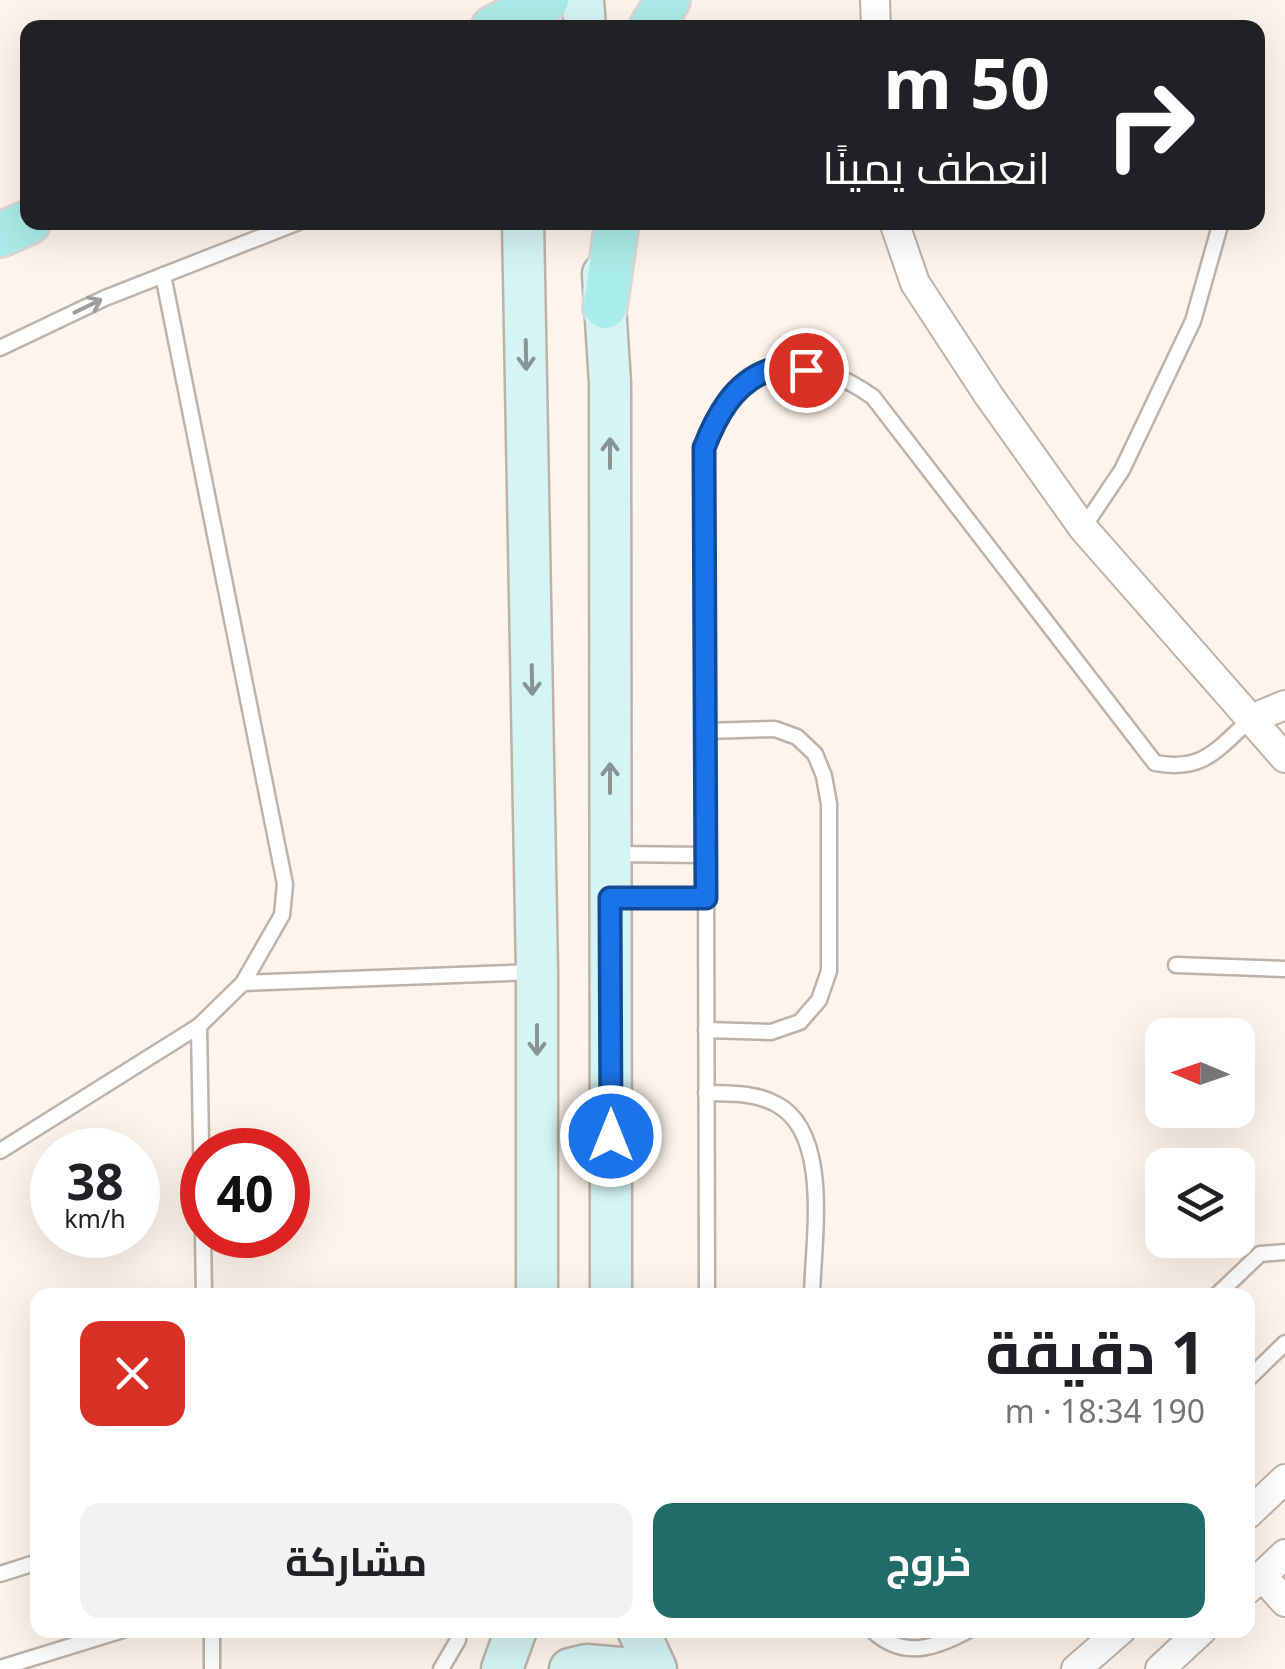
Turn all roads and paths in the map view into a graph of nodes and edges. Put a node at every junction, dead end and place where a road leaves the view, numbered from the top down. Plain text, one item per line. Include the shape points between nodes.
1 (278, 230) edge
2 (507, 230) edge
3 (523, 230) edge
4 (600, 230) edge
5 (616, 230) edge
6 (897, 230) edge
7 (1219, 230) edge
8 (163, 275) junction
9 (605, 307) junction
10 (525, 308) junction
11 (0, 348) edge
12 (1083, 528) junction
13 (1285, 705) edge
14 (1251, 718) junction
15 (705, 730) junction
16 (1285, 758) edge
17 (610, 854) junction
18 (706, 855) junction
19 (610, 898) junction
20 (706, 898) junction
21 (1176, 965) dead end
22 (1285, 970) edge
23 (537, 972) junction
24 (243, 983) junction
25 (199, 1026) junction
26 (706, 1030) junction
27 (706, 1093) junction
28 (201, 1128) edge
29 (0, 1151) edge
30 (1285, 1252) edge
31 (203, 1258) edge
32 (204, 1288) edge
33 (538, 1288) edge
34 (611, 1288) edge
35 (707, 1288) edge
36 (812, 1288) edge
37 (1224, 1288) edge
38 (1285, 1343) edge
39 (1255, 1371) edge
40 (1285, 1479) edge
41 (1255, 1507) edge
42 (1285, 1554) edge
43 (30, 1565) edge
44 (0, 1574) edge
45 (1255, 1582) edge
46 (1285, 1602) edge
47 (98, 1638) edge
48 (212, 1638) edge
49 (458, 1638) edge
50 (513, 1638) edge
51 (642, 1638) edge
52 (887, 1638) edge
53 (954, 1638) edge
54 (1112, 1638) edge
55 (1193, 1638) edge
56 (0, 1668) edge
57 (212, 1669) edge
58 (441, 1669) edge
59 (502, 1669) edge
60 (570, 1669) edge
61 (631, 1669) edge
62 (656, 1669) edge
63 (1076, 1669) edge
64 (1160, 1669) edge

1 - 8 lane
2 - 10 street
3 - 10 street
4 - 9 street
5 - 9 main road
6 - 12 street via 916,283
7 - 12 lane via 1193,321 1122,470
11 -> 8 lane
8 - 24 lane via 285,884 282,915
17 -> 9 street
10 -> 23 street
12 - 14 street
13 - 14 street
14 - 15 lane via 1208,758 1180,768 1155,763 873,398 843,376 769,370 736,391 704,448
14 - 16 street
15 - 18 lane
15 - 26 lane via 775,730 797,737 815,754 829,804 828,971 819,1000 800,1022 771,1032
17 - 18 lane
17 - 19 street
18 - 20 lane
19 - 20 lane
19 - 34 street
20 - 26 lane
21 - 22 lane
23 - 24 lane
23 -> 33 street
24 - 25 lane
25 - 28 lane
25 - 29 lane
26 - 27 lane
27 - 35 lane
27 - 36 lane via 751,1095 798,1122 814,1166
30 - 37 lane via 1260,1254
31 - 32 lane
38 - 39 lane
40 - 41 street
42 - 45 street
43 - 44 lane
45 - 46 street
47 - 56 lane
48 - 57 lane
49 - 58 lane
50 - 59 street
51 - 62 street
52 - 53 lane via 911,1651
54 - 63 street
55 - 64 street
60 - 61 street

